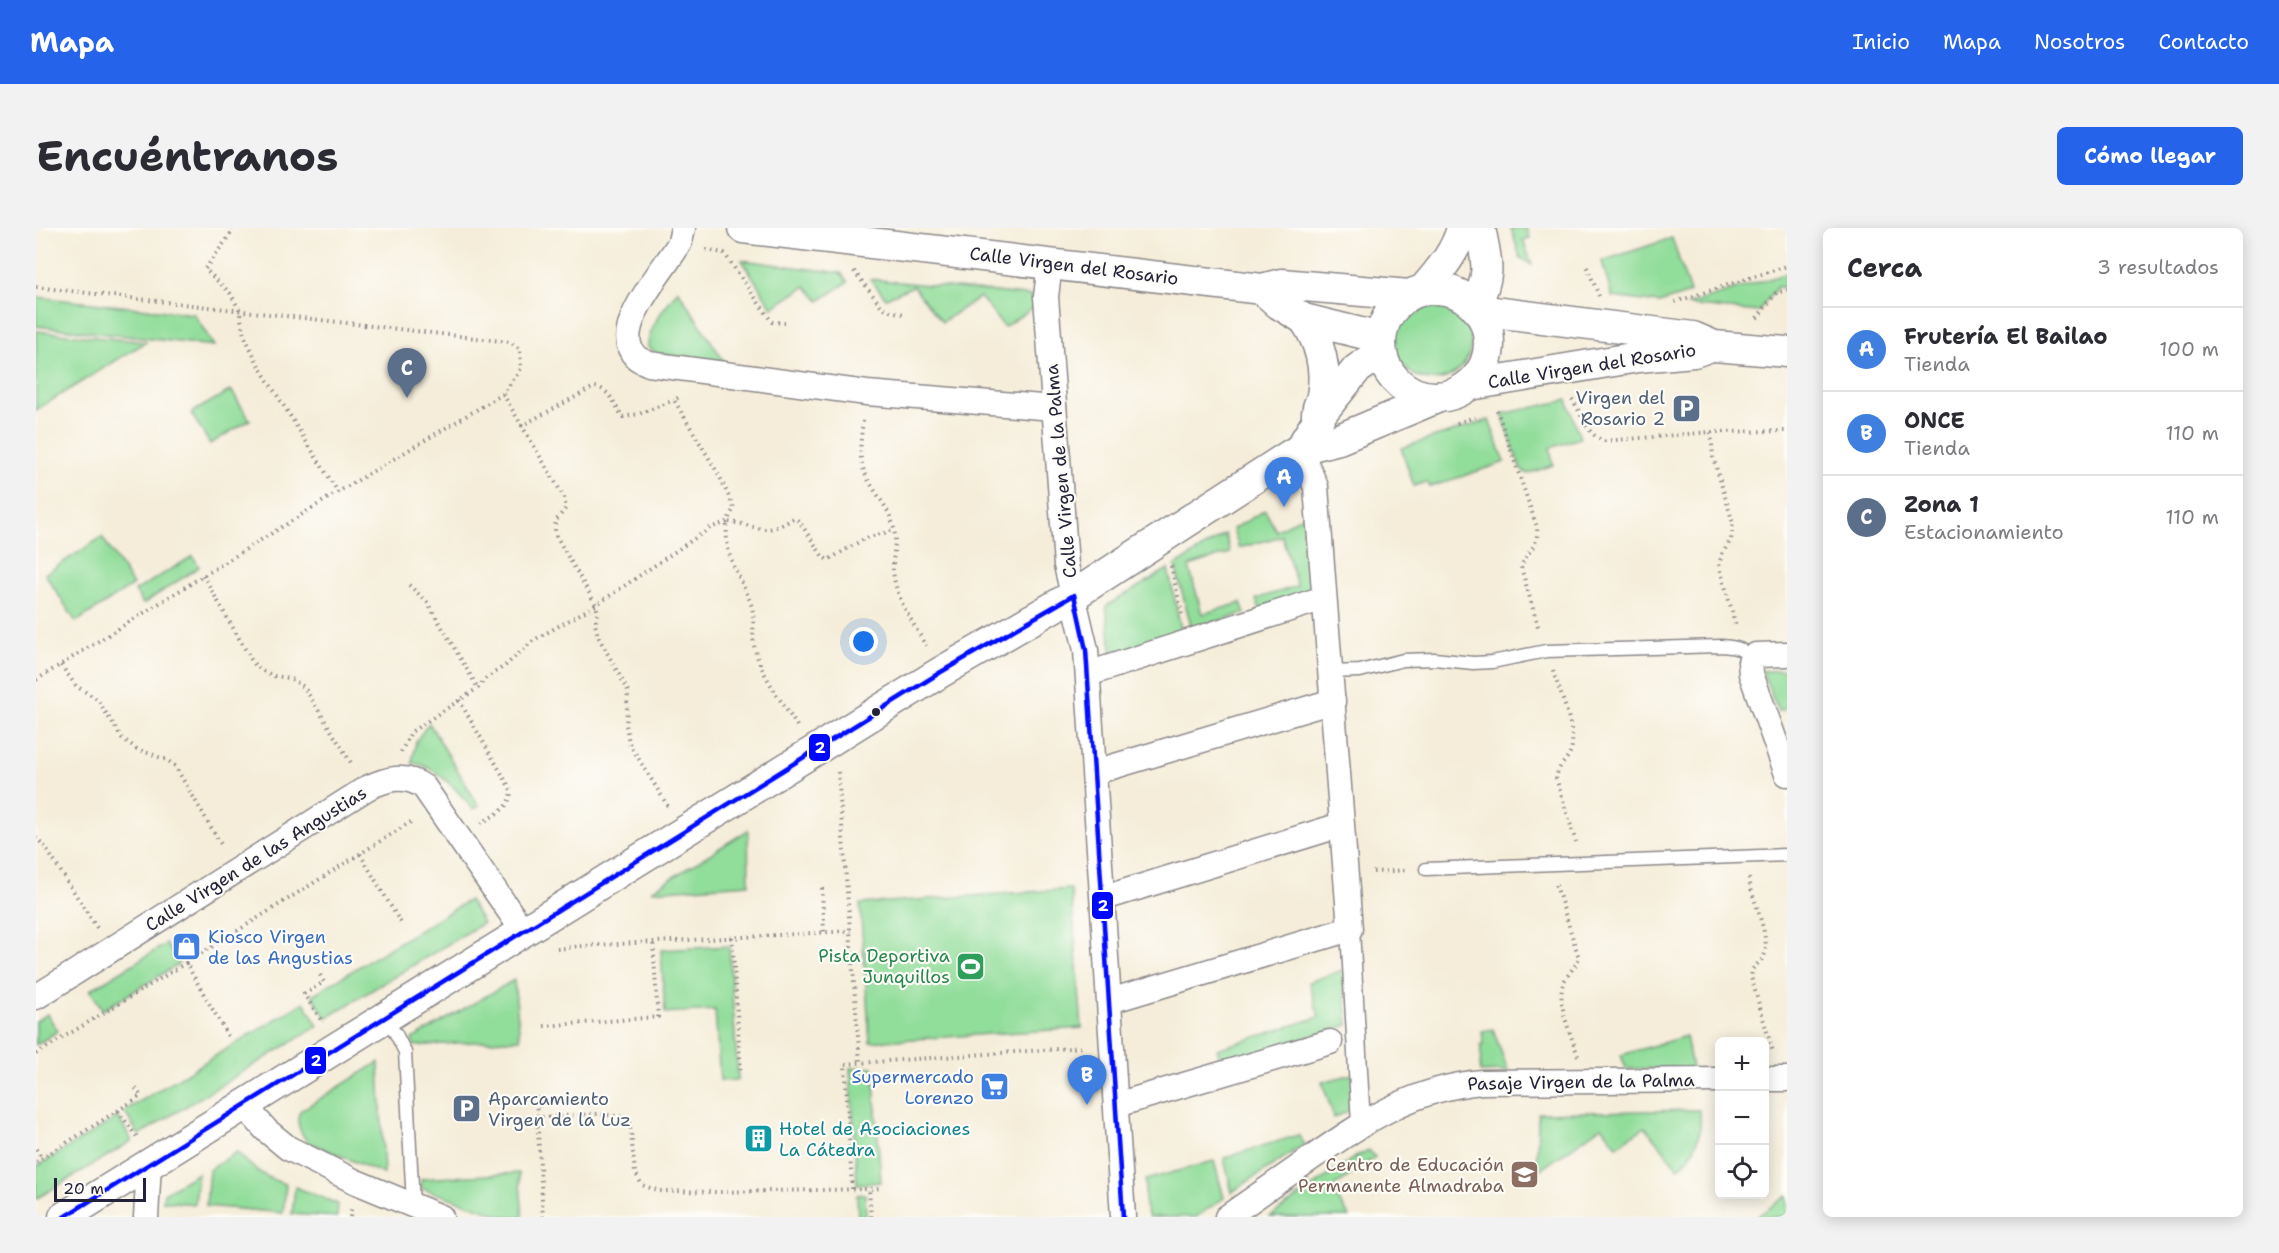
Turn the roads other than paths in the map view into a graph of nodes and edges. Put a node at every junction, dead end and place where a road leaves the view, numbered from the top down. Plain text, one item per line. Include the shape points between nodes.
1 (1462, 228) edge
2 (1480, 228) edge
3 (679, 237) edge
4 (739, 241) edge
5 (1050, 263) junction
6 (1262, 289) junction
7 (1417, 292) junction
8 (1477, 308) junction
9 (1304, 319) junction
10 (1381, 345) junction
11 (1714, 346) junction
12 (1787, 352) edge
13 (1470, 385) junction
14 (1439, 397) junction
15 (1054, 408) junction
16 (1317, 422) junction
17 (1300, 449) junction
18 (1074, 595) junction
19 (1324, 598) junction
20 (1746, 654) junction
21 (1787, 654) edge
22 (1330, 672) junction
23 (1088, 674) junction
24 (1333, 701) junction
25 (1095, 772) junction
26 (1787, 774) edge
27 (1341, 825) junction
28 (1787, 855) edge
29 (1426, 869) road end
30 (1104, 898) junction
31 (1350, 929) junction
32 (524, 931) junction
33 (36, 997) edge
34 (1110, 1002) junction
35 (384, 1018) junction
36 (1356, 1034) junction
37 (1330, 1042) joint
38 (1715, 1080) edge
39 (244, 1105) junction
40 (1116, 1105) junction
41 (1361, 1124) junction
42 (149, 1164) junction
43 (413, 1205) junction
44 (64, 1217) edge
45 (146, 1217) edge
46 (441, 1217) edge
47 (1123, 1217) edge
48 (1227, 1217) edge

1 - 7 street via 1446,263
2 - 8 street via 1488,276
3 - 15 street via 638,305 630,332 630,346 636,357 649,364 867,393
4 - 5 street, Calle Virgen del Rosario
5 - 6 street, Calle Virgen del Rosario
5 - 15 street, Calle Virgen de la Palma via 1046,297
6 - 7 street, Calle Virgen del Rosario via 1281,284
6 - 9 street
7 - 8 street via 1443,289 1460,295
7 - 10 street via 1396,304 1387,316
8 - 11 street, Calle Virgen del Rosario via 1693,336
8 - 13 street via 1490,340 1481,372
9 - 10 street
9 - 16 street via 1319,344 1323,368
10 - 14 street via 1386,367 1395,381 1408,391
10 - 16 street via 1356,370
11 - 12 street, Calle Virgen del Rosario
11 - 13 street, Calle Virgen del Rosario
13 - 14 street
14 - 17 street via 1339,439
15 - 18 street, Calle Virgen de la Palma via 1066,565
16 - 17 street
17 - 18 street
17 - 19 street via 1316,487
18 - 23 street, Calle Virgen de la Palma
18 - 32 street via 941,672
19 - 22 street
19 - 23 street
20 - 21 street
20 - 22 lane via 1721,646 1546,651 1492,662 1419,659 1360,671
20 - 26 street
22 - 24 street
23 - 25 street, Calle Virgen de la Palma
24 - 25 street
24 - 27 street
25 - 30 street, Calle Virgen de la Palma
27 - 30 street
27 - 31 street
28 - 29 lane
30 - 34 street, Calle Virgen de la Palma
31 - 34 street
31 - 36 street
32 - 33 street, Calle Virgen de las Angustias via 437,805 418,783 394,778 367,788
32 - 35 street
34 - 40 street, Calle Virgen de la Palma
35 - 39 street
35 - 43 lane via 405,1052
36 - 37 street
36 - 41 street
37 - 40 street
38 - 41 street, Pasaje Virgen de la Palma via 1463,1084 1410,1099
39 - 42 street
39 - 43 street via 288,1148
40 - 47 street, Calle Virgen de la Palma
41 - 48 street, Pasaje Virgen de la Palma
42 - 44 street
42 - 45 street
43 - 46 street

